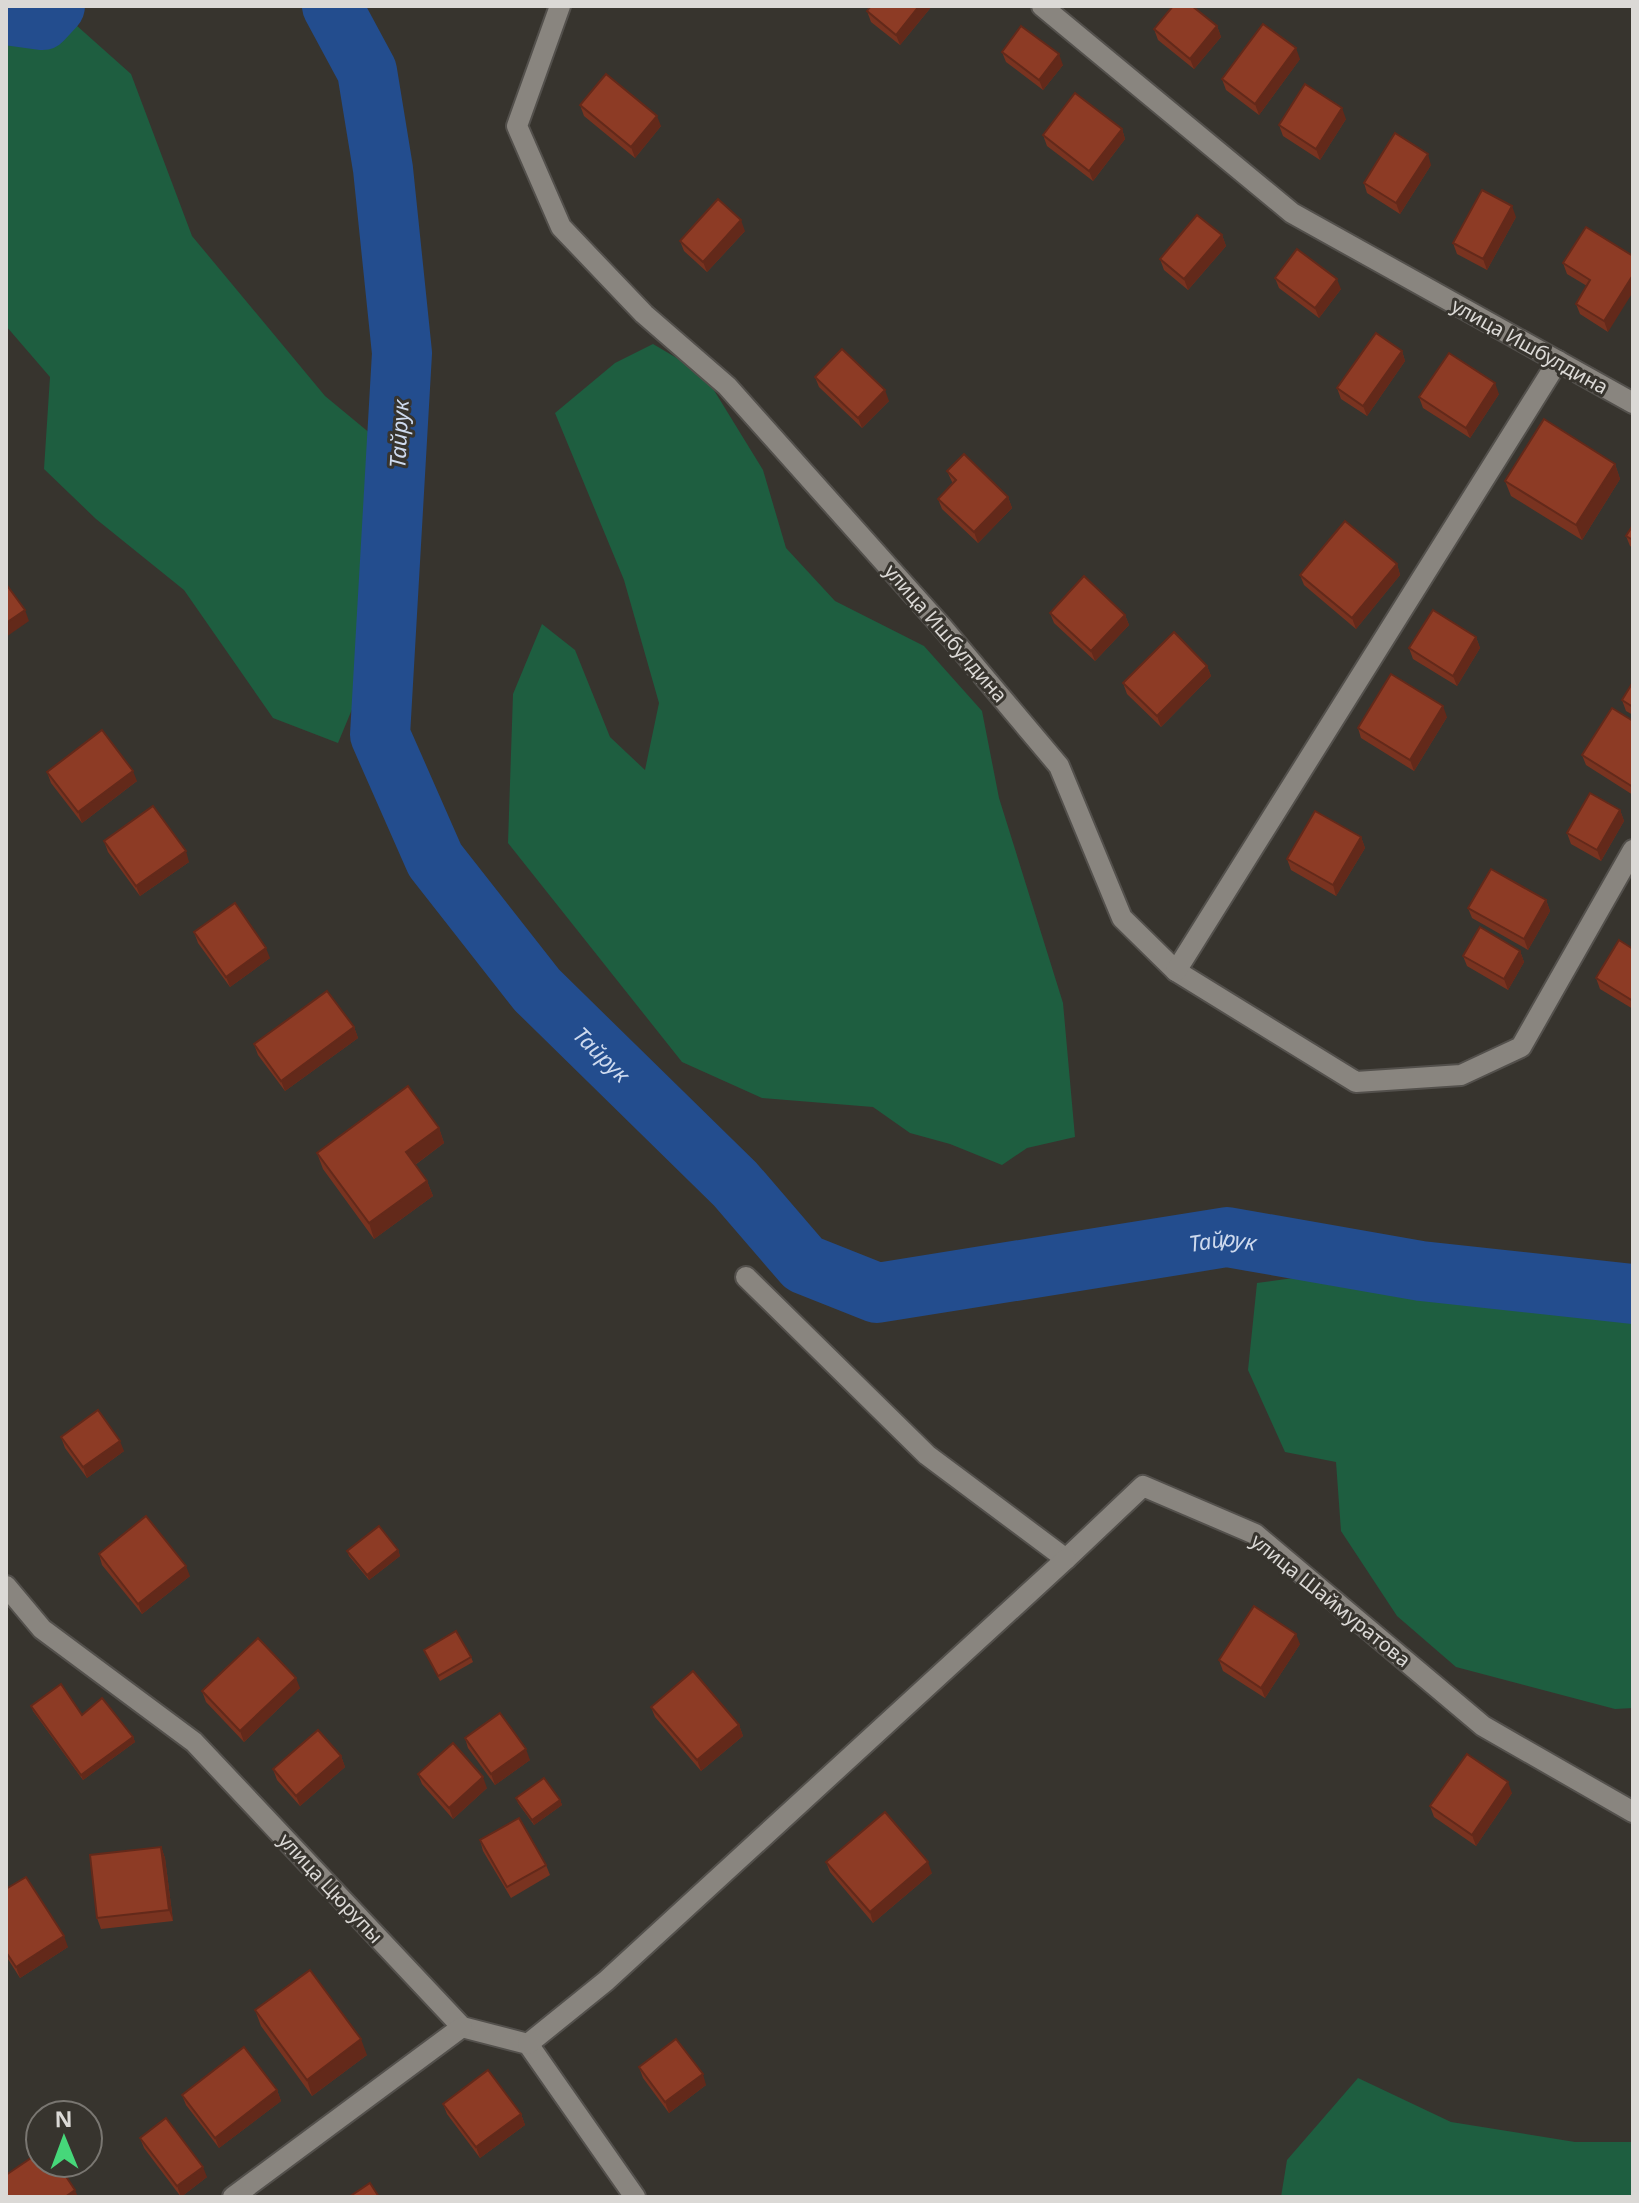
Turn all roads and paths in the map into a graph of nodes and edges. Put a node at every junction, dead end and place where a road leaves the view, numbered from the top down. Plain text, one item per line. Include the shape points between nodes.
1 (560, 6) edge
2 (1042, 6) edge
3 (1558, 361) junction
4 (1633, 403) edge
5 (1633, 850) edge
6 (1176, 971) junction
7 (746, 1277) dead end
8 (1066, 1559) junction
9 (6, 1586) edge
10 (1633, 1812) edge
11 (462, 2027) junction
12 (528, 2044) junction
13 (233, 2197) edge
14 (635, 2197) edge

1 - 6 street, улица Ишбулдина via 517,126 561,227 644,314 727,386 1059,766 1122,918
2 - 3 street, улица Ишбулдина via 1292,213
3 - 4 street, улица Ишбулдина
3 - 6 street
5 - 6 street, улица Ишбулдина via 1521,1047 1461,1075 1356,1082
7 - 8 street via 927,1455
8 - 10 street, улица Шаймуратова via 1143,1486 1255,1534 1483,1726
8 - 12 street via 606,1981
9 - 11 street, улица Цюрупы via 42,1629 194,1742
11 - 12 street
11 - 13 street
12 - 14 street

